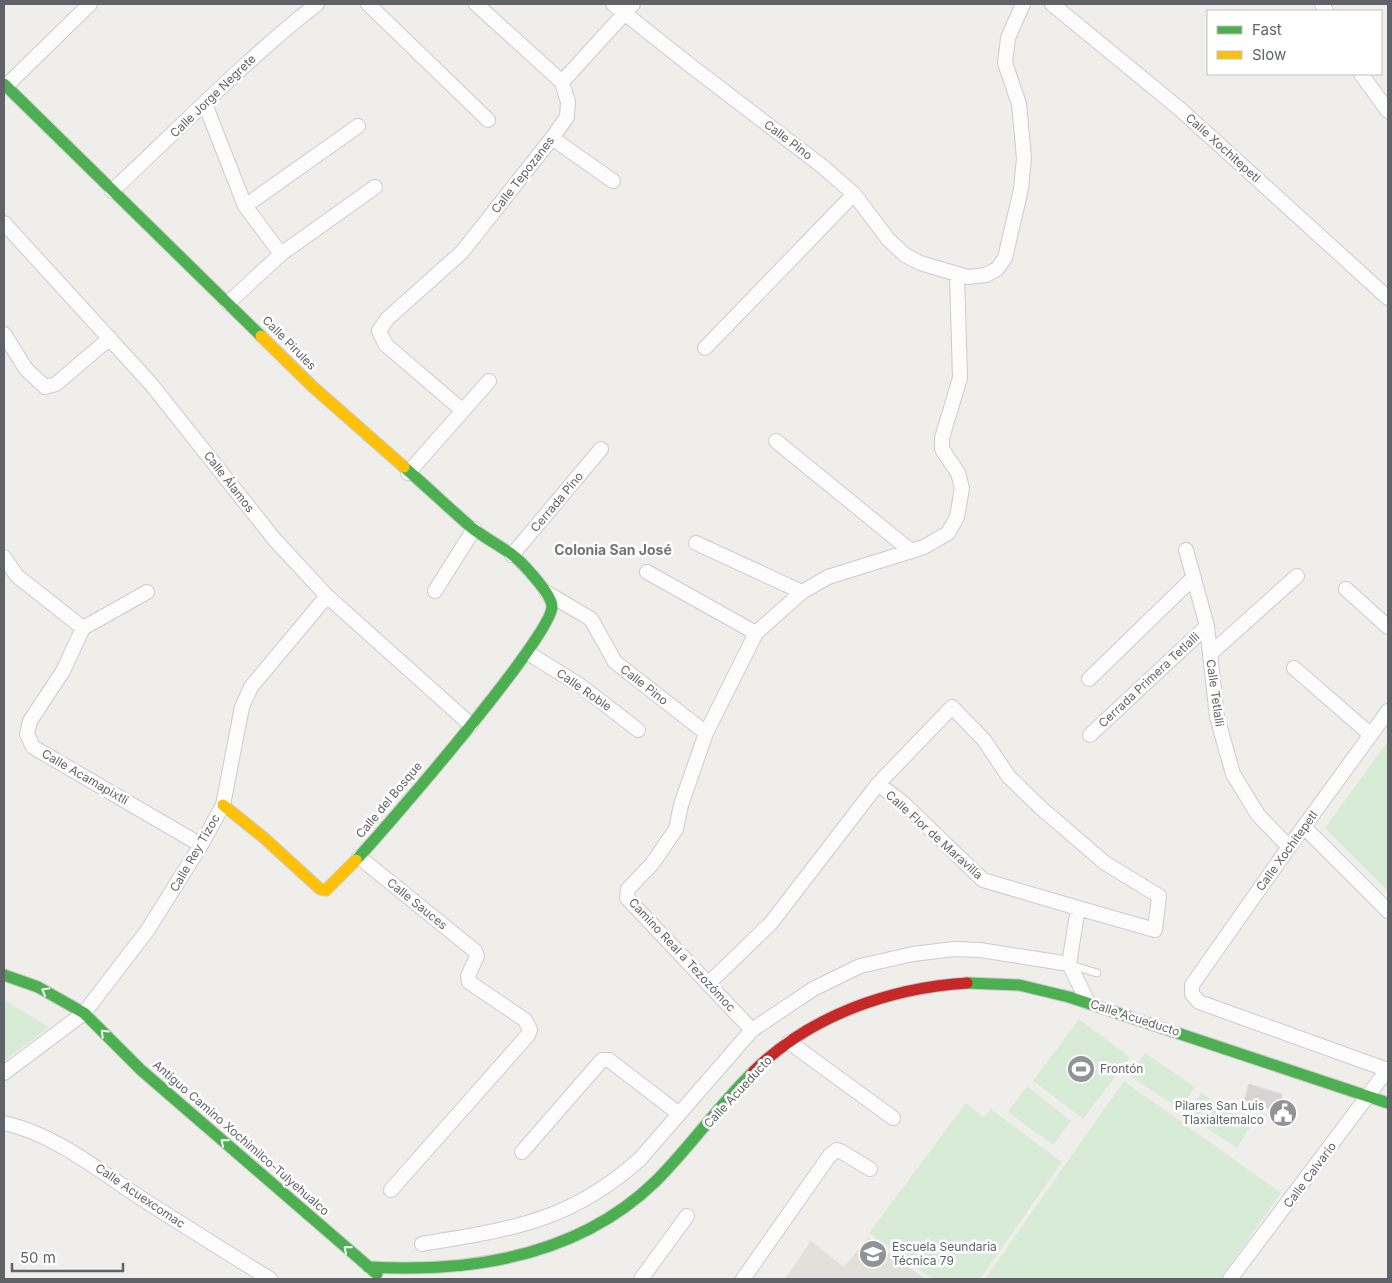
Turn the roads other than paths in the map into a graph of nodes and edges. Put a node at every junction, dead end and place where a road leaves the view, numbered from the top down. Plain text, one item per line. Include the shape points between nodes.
1 (90, 4) edge
2 (317, 4) edge
3 (368, 4) edge
4 (476, 4) edge
5 (613, 4) edge
6 (1023, 4) edge
7 (1052, 4) edge
8 (629, 8) edge
9 (1362, 75) edge
10 (562, 82) junction
11 (5, 85) edge
12 (205, 104) junction
13 (1388, 111) edge
14 (488, 120) dead end
15 (358, 126) dead end
16 (552, 138) junction
17 (613, 181) dead end
18 (375, 187) dead end
19 (112, 191) junction
20 (854, 194) junction
21 (245, 206) junction
22 (4, 223) edge
23 (282, 254) junction
24 (957, 276) junction
25 (1388, 298) edge
26 (228, 303) junction
27 (4, 334) edge
28 (110, 338) junction
29 (705, 348) dead end
30 (489, 382) dead end
31 (462, 410) junction
32 (776, 441) dead end
33 (601, 449) dead end
34 (408, 473) junction
35 (474, 529) junction
36 (696, 543) dead end
37 (1186, 550) dead end
38 (911, 551) junction
39 (512, 555) junction
40 (4, 557) edge
41 (647, 572) dead end
42 (1297, 576) dead end
43 (1194, 578) junction
44 (1346, 589) dead end
45 (435, 591) dead end
46 (147, 592) dead end
47 (802, 592) junction
48 (547, 593) junction
49 (327, 596) junction
50 (1207, 626) junction
51 (1388, 627) edge
52 (83, 628) junction
53 (756, 633) junction
54 (528, 653) junction
55 (1210, 654) junction
56 (1294, 668) dead end
57 (1090, 679) dead end
58 (1388, 711) edge
59 (471, 725) junction
60 (638, 730) dead end
61 (706, 733) junction
62 (1090, 735) dead end
63 (1371, 735) junction
64 (878, 784) junction
65 (222, 804) junction
66 (1304, 827) junction
67 (201, 845) junction
68 (1289, 847) junction
69 (359, 856) junction
70 (1078, 908) junction
71 (1388, 911) edge
72 (1069, 964) junction
73 (1097, 973) dead end
74 (4, 975) edge
75 (709, 983) junction
76 (1088, 1002) junction
77 (84, 1013) junction
78 (752, 1030) junction
79 (789, 1042) junction
80 (1388, 1069) edge
81 (4, 1074) edge
82 (1369, 1096) junction
83 (1388, 1103) edge
84 (678, 1113) junction
85 (892, 1118) dead end
86 (4, 1123) edge
87 (522, 1152) dead end
88 (870, 1169) dead end
89 (391, 1190) dead end
90 (687, 1216) dead end
91 (422, 1244) dead end
92 (368, 1267) junction
93 (270, 1279) edge
94 (385, 1279) edge
95 (641, 1279) edge
96 (743, 1279) edge
97 (1230, 1279) edge

1 - 11 street
2 - 12 street, Calle Jorge Negrete via 248,61
3 - 14 street
4 - 10 street
5 - 8 street, Calle Pino
6 - 24 street via 1008,38 1005,63 1019,104 1024,158 1021,189 1005,258 997,269 986,275
7 - 25 street, Calle Xochitepetl via 1181,110
8 - 10 street
8 - 20 street, Calle Pino via 691,66
9 - 13 street
10 - 16 street, Calle Tepozanes via 568,102 567,117
11 - 19 street, Calle Pirules
12 - 19 street, Calle Jorge Negrete
12 - 21 street
15 - 21 street
16 - 17 street
16 - 31 street, Calle Tepozanes via 462,252 387,319 379,331 386,345
18 - 23 street
19 - 26 street, Calle Pirules
20 - 24 street, Calle Pino via 888,239 905,255
20 - 29 street
21 - 23 street
22 - 28 street, Calle Álamos
23 - 26 street
24 - 38 street, Camino Real a Tezozómoc via 960,378 942,438 942,449 958,473 962,488 961,504 948,533
26 - 34 street, Calle Pirules
27 - 28 street via 26,369 45,387 56,384
28 - 49 street, Calle Álamos via 151,384 275,540
30 - 31 street
31 - 34 street
32 - 38 street
33 - 39 street, Cerrada Pino
34 - 35 street, Calle Pirules
35 - 39 street, Calle Pirules
35 - 45 street
36 - 47 street
37 - 43 street, Calle Tetlalli
38 - 47 street, Camino Real a Tezozómoc via 828,578
39 - 48 street, Calle Pirules
40 - 52 street via 17,576
41 - 53 street
42 - 55 street
43 - 50 street, Calle Tetlalli
43 - 57 street
44 - 51 street
46 - 52 street
47 - 53 street, Camino Real a Tezozómoc
48 - 54 street, Calle del Bosque via 552,606 550,617
48 - 61 street, Calle Pino via 591,618 615,662
49 - 59 street, Calle Álamos
49 - 65 street, Calle Rey Tizoc via 251,687 242,707
50 - 55 street, Calle Tetlalli
50 - 62 street, Cerrada Primera Tetlalli
52 - 67 street, Calle Acamapixtli via 63,671 30,722 27,734 33,747
53 - 61 street, Camino Real a Tezozómoc
54 - 59 street, Calle del Bosque
54 - 60 street, Calle Roble via 581,686
55 - 68 street, Calle Tetlalli via 1217,717 1233,774 1258,815
56 - 63 street
58 - 63 street, Calle Xochitepetl
59 - 69 street, Calle del Bosque
61 - 75 street, Camino Real a Tezozómoc via 676,829 652,864 628,888 627,898
63 - 66 street, Calle Xochitepetl
64 - 70 street, Calle Flor de Maravilla via 902,802 983,880
64 - 70 street, Calle Flor de Maravilla via 952,708 984,740 1010,777 1040,808 1106,863 1159,896 1155,930
64 - 75 street via 771,923
65 - 67 street, Calle Rey Tizoc
65 - 69 street, Calle del Bosque via 320,889 333,886
66 - 68 street, Calle Xochitepetl
66 - 71 street
67 - 77 street, Calle Rey Tizoc via 148,931
68 - 80 street, Calle Xochitepetl via 1192,985 1192,994 1199,1002
69 - 89 street, Calle Sauces via 475,951 477,956 468,976 469,982 525,1020 530,1030
70 - 72 street
72 - 73 lane
72 - 76 street
72 - 78 street via 980,950 954,949 913,954 860,966 813,989
77 -> 74 street, Antiguo Camino Xochimilco-Tulyehualco via 38,987
75 - 78 street, Camino Real a Tezozómoc
76 - 79 street, Calle Acueducto via 1020,986 977,981 920,987 866,1000 827,1018
76 - 82 street, Calle Acueducto
77 - 81 street, Calle Rey Tizoc
92 -> 77 street, Antiguo Camino Xochimilco-Tulyehualco via 141,1070
78 - 84 street
79 - 85 street
79 - 92 street, Calle Acueducto via 767,1059 662,1174 605,1221 550,1246 481,1264 395,1270
80 - 82 street, Calle Calvario
82 - 83 street, Calle Acueducto
82 - 97 street, Calle Calvario
84 - 87 street via 609,1060 602,1060
84 - 91 street via 640,1159 619,1178 555,1215 511,1229
86 - 93 street, Calle Acuexcomac via 20,1127 86,1160
88 - 96 street via 837,1150 830,1155
90 - 95 street
92 - 94 street, Antiguo Camino Xochimilco-Tulyehualco

